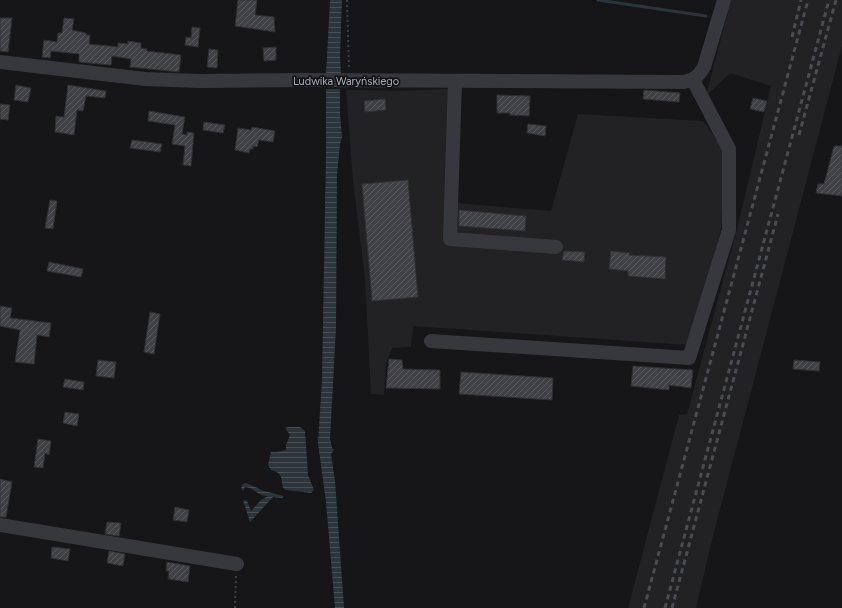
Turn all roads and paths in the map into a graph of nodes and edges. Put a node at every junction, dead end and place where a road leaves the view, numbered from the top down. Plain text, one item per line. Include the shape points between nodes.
1 (347, 0) edge
2 (724, 0) edge
3 (0, 62) edge
4 (350, 80) junction
5 (693, 80) junction
6 (455, 81) junction
7 (556, 247) dead end
8 (431, 341) dead end
9 (0, 525) edge
10 (237, 564) joint
11 (235, 608) edge

1 - 4 path
2 - 5 street via 704,67
3 - 4 street, Ludwika Waryńskiego via 145,80
4 - 6 street, Ludwika Waryńskiego
5 - 6 street, Ludwika Waryńskiego via 675,83
5 - 8 street via 729,149 729,230 689,358
6 - 7 street via 450,238
9 - 10 street
10 - 11 path

